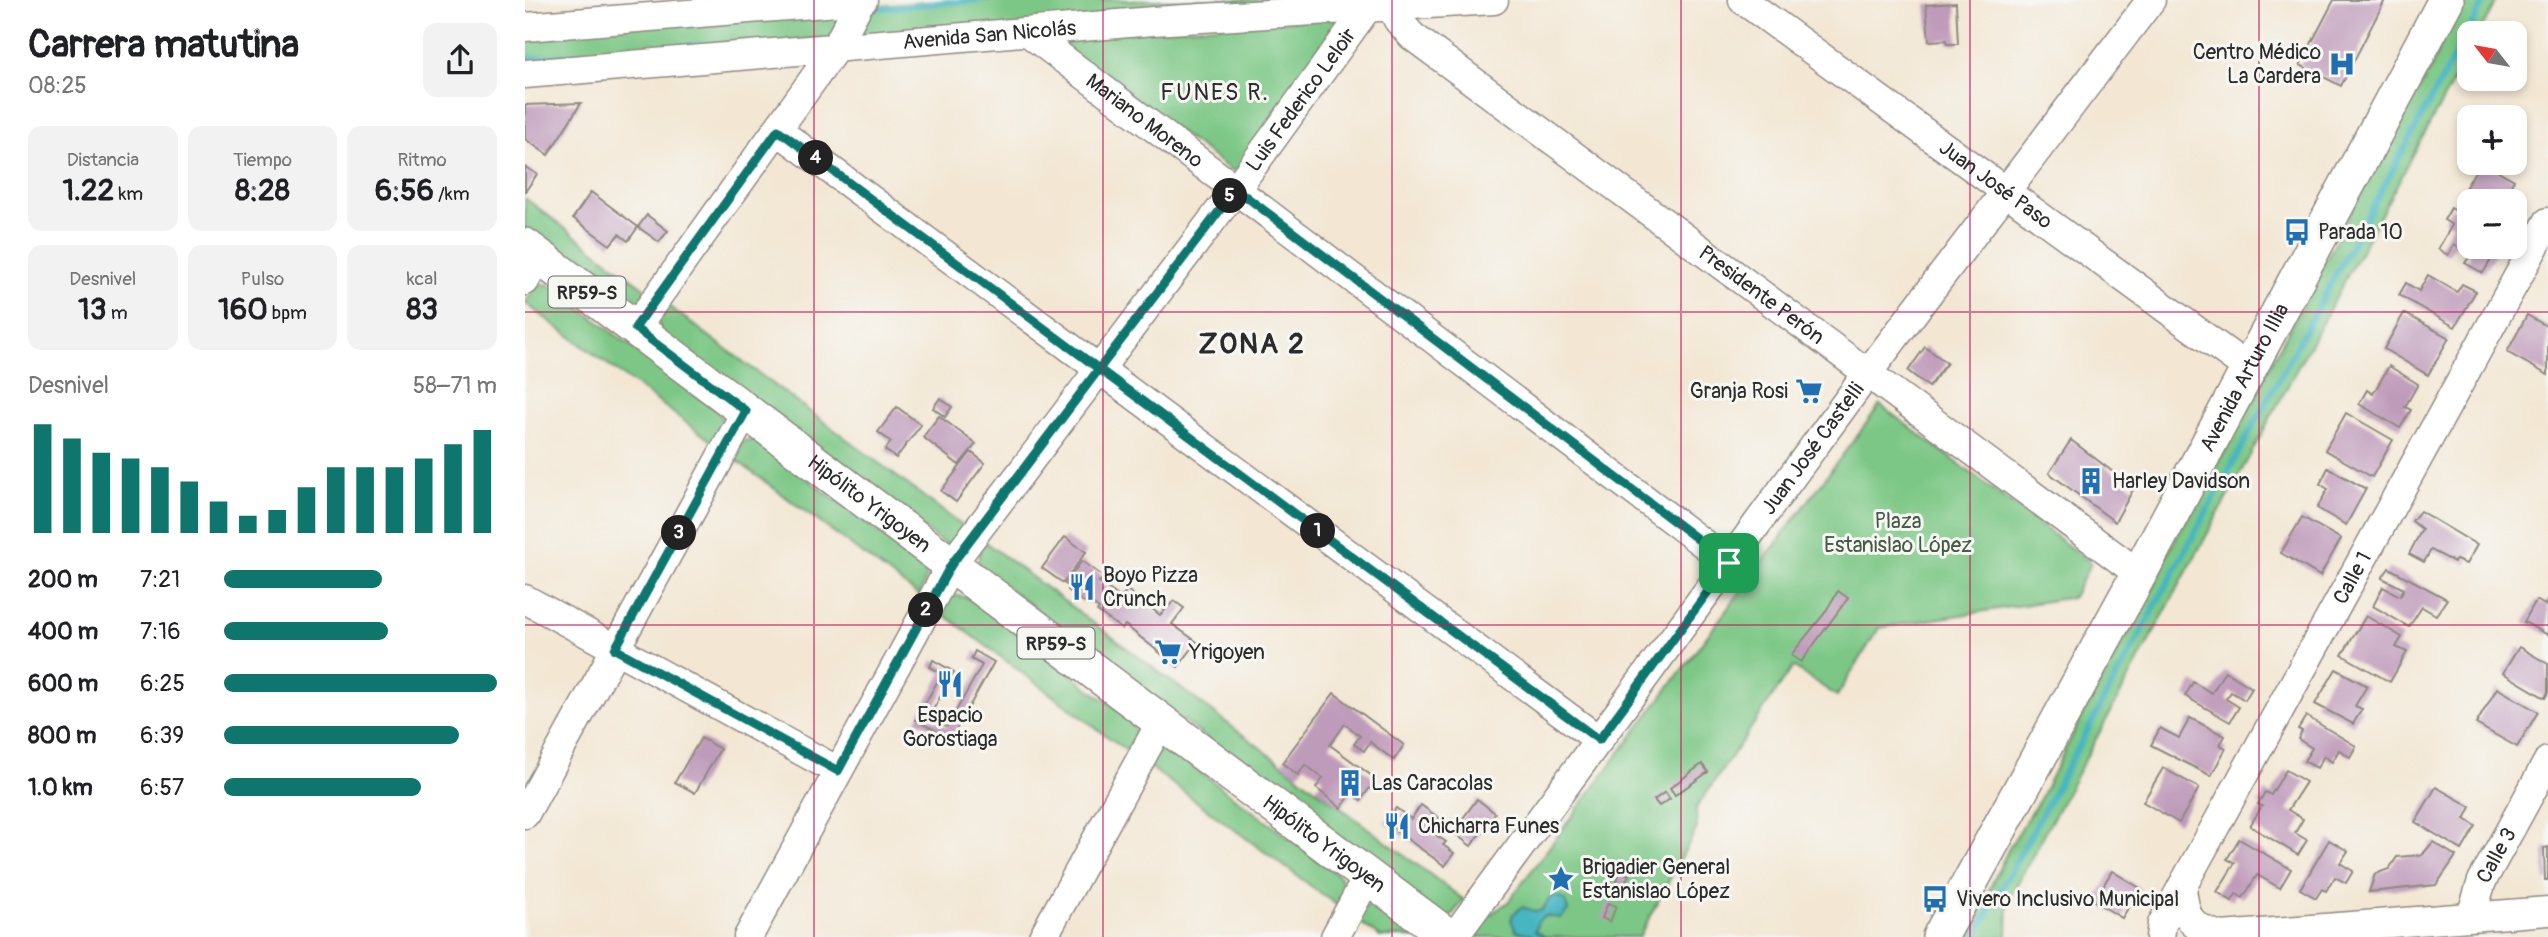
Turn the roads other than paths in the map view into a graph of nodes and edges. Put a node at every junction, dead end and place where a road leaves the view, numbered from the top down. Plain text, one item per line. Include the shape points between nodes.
1 (862, 0) edge
2 (1494, 0) edge
3 (1743, 0) edge
4 (2151, 0) edge
5 (2447, 0) edge
6 (1377, 5) edge
7 (525, 27) edge
8 (1028, 33) junction
9 (835, 49) junction
10 (525, 74) edge
11 (778, 130) junction
12 (1236, 189) junction
13 (2004, 191) junction
14 (2548, 222) edge
15 (530, 261) edge
16 (635, 328) junction
17 (1099, 369) junction
18 (2249, 369) junction
19 (1867, 374) junction
20 (746, 411) junction
21 (1729, 563) junction
22 (951, 565) junction
23 (2139, 574) junction
24 (525, 599) edge
25 (615, 649) junction
26 (1161, 722) junction
27 (1599, 740) junction
28 (2548, 761) edge
29 (838, 771) junction
30 (525, 814) edge
31 (1368, 876) junction
32 (2182, 887) junction
33 (2548, 911) edge
34 (2471, 916) junction
35 (2299, 933) edge
36 (748, 937) edge
37 (1043, 937) edge
38 (1335, 937) edge
39 (1451, 937) edge
40 (1940, 937) edge
41 (2160, 937) edge

1 - 7 street
1 - 9 street
2 - 6 street, Avenida San Nicolás
3 - 13 street, Juan José Paso
4 - 13 street, Juan José Castelli
5 - 18 main road, Avenida Arturo Illia
6 - 8 street, Avenida San Nicolás
6 - 12 street, Luis Federico Leloir
6 - 19 street, Presidente Perón via 1412,36
8 - 9 street, Avenida San Nicolás
8 - 12 street, Mariano Moreno
9 - 10 street, Avenida San Nicolás
9 - 11 street
11 - 16 street
11 - 17 street
12 - 17 street, Luis Federico Leloir
12 - 21 street, Mariano Moreno
13 - 18 street, Juan José Paso
13 - 19 street, Juan José Castelli
14 - 32 street, Calle 1
15 - 16 main road, Hipólito Yrigoyen / RP59-S
16 - 20 main road, Hipólito Yrigoyen / RP59-S
17 - 22 street, Luis Federico Leloir
17 - 27 street
18 - 23 main road, Avenida Arturo Illia
19 - 21 street, Juan José Castelli
19 - 23 street, Presidente Perón
20 - 22 main road, Hipólito Yrigoyen / RP59-S
20 - 25 street
21 - 27 street, Juan José Castelli
22 - 26 main road, Hipólito Yrigoyen / RP59-S
22 - 29 street, Luis Federico Leloir
23 - 40 main road, Avenida Arturo Illia
24 - 25 street
25 - 29 street
25 - 30 street
26 - 31 main road, Hipólito Yrigoyen / RP59-S
26 - 37 street
27 - 39 street, Juan José Castelli
28 - 34 street, Calle 3 via 2483,881
29 - 36 street, Luis Federico Leloir
31 - 38 street
31 - 39 main road, Hipólito Yrigoyen / RP59-S
32 - 35 street via 2184,911 2206,931 2221,936
32 - 41 street, Calle 1
33 - 34 street
34 - 35 street

